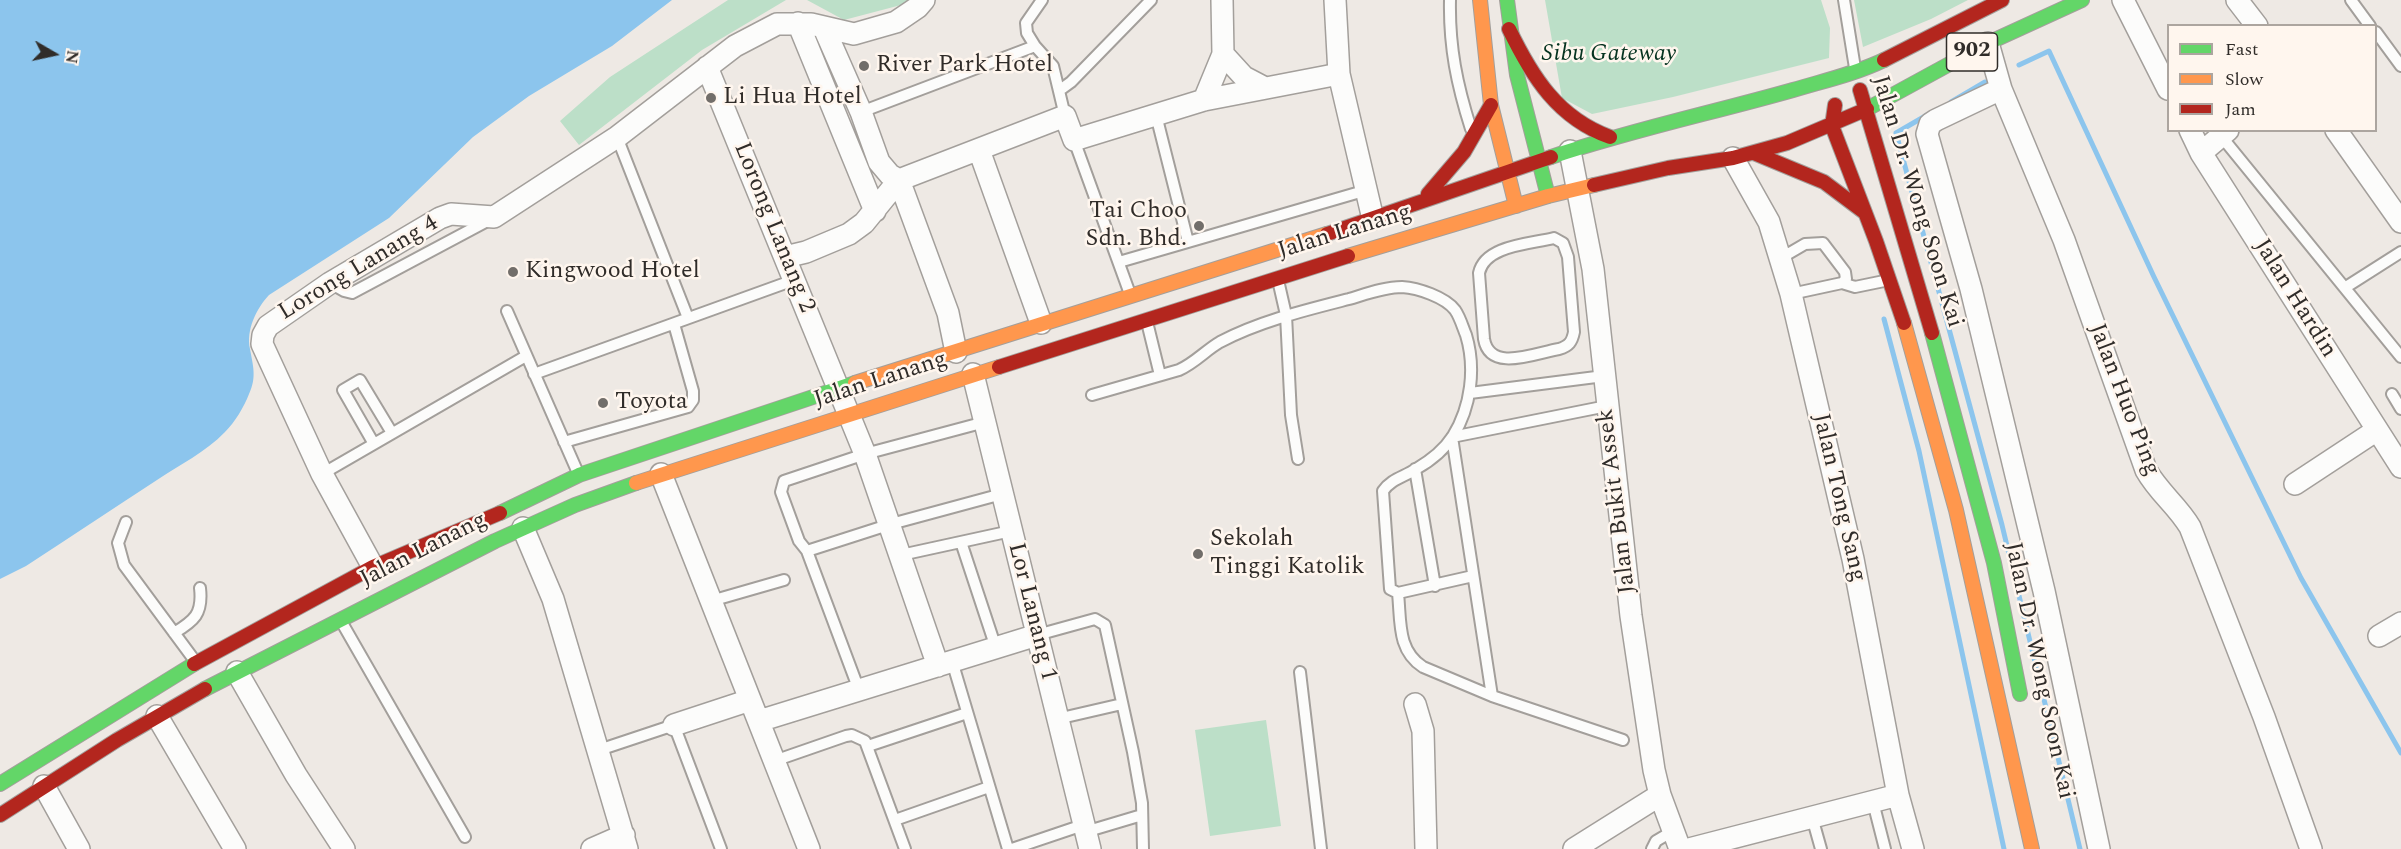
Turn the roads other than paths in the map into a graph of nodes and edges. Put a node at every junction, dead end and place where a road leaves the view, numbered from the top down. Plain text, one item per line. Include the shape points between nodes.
1 (924, 0) edge
2 (1042, 0) edge
3 (1152, 0) edge
4 (1222, 0) edge
5 (1335, 0) edge
6 (1450, 0) edge
7 (1480, 0) edge
8 (1508, 0) edge
9 (1844, 0) edge
10 (2002, 0) edge
11 (2082, 0) edge
12 (2123, 0) edge
13 (2237, 0) edge
14 (2351, 0) edge
15 (798, 23) junction
16 (2255, 24) edge
17 (2369, 24) edge
18 (824, 28) junction
19 (1509, 28) junction
20 (2377, 33) edge
21 (1988, 44) junction
22 (1035, 46) junction
23 (1223, 54) junction
24 (2401, 66) edge
25 (707, 67) junction
26 (1856, 71) junction
27 (1339, 74) junction
28 (2167, 84) edge
29 (1264, 88) junction
30 (2001, 88) junction
31 (1060, 90) junction
32 (1761, 99) junction
33 (1204, 100) junction
34 (1491, 105) junction
35 (1792, 105) dead end
36 (1829, 110) junction
37 (1866, 110) junction
38 (861, 112) junction
39 (1156, 115) junction
40 (1065, 116) junction
41 (1832, 126) junction
42 (2191, 132) edge
43 (2337, 132) edge
44 (2225, 133) edge
45 (617, 136) junction
46 (1610, 137) junction
47 (1473, 138) junction
48 (1074, 140) junction
49 (979, 150) junction
50 (1570, 151) junction
51 (1754, 153) junction
52 (2201, 153) junction
53 (1733, 158) junction
54 (1538, 161) junction
55 (1508, 171) junction
56 (899, 180) junction
57 (1579, 188) junction
58 (1367, 190) junction
59 (1548, 196) junction
60 (1423, 199) junction
61 (1516, 206) junction
62 (875, 211) junction
63 (1864, 212) junction
64 (2400, 216) edge
65 (1373, 219) junction
66 (1188, 242) junction
67 (2401, 252) edge
68 (785, 257) junction
69 (1781, 258) junction
70 (1119, 262) junction
71 (1278, 277) junction
72 (794, 280) junction
73 (1889, 280) junction
74 (1842, 283) junction
75 (2346, 287) junction
76 (1131, 294) junction
77 (1791, 294) junction
78 (507, 311) dead end
79 (1286, 315) junction
80 (688, 318) junction
81 (1147, 319) junction
82 (1041, 323) junction
83 (674, 324) junction
84 (1484, 339) junction
85 (1468, 345) junction
86 (956, 352) junction
87 (526, 356) junction
88 (2401, 357) edge
89 (534, 374) junction
90 (973, 374) junction
91 (1160, 375) junction
92 (1604, 376) junction
93 (839, 388) junction
94 (1470, 393) junction
95 (2392, 394) dead end
96 (1092, 395) dead end
97 (1607, 406) junction
98 (2401, 409) edge
99 (850, 414) junction
100 (693, 421) junction
101 (985, 422) junction
102 (2377, 430) junction
103 (392, 433) junction
104 (1452, 437) junction
105 (564, 442) junction
106 (374, 444) junction
107 (865, 454) junction
108 (1298, 459) dead end
109 (2399, 461) edge
110 (1415, 470) junction
111 (322, 474) junction
112 (661, 474) junction
113 (579, 475) junction
114 (2295, 484) dead end
115 (1002, 494) junction
116 (126, 522) dead end
117 (891, 524) junction
118 (523, 528) junction
119 (1011, 531) junction
120 (961, 542) junction
121 (807, 551) junction
122 (901, 555) junction
123 (373, 567) junction
124 (1473, 576) junction
125 (784, 580) dead end
126 (1435, 586) junction
127 (200, 588) dead end
128 (1398, 593) junction
129 (711, 601) junction
130 (340, 619) junction
131 (2401, 622) edge
132 (174, 633) junction
133 (1037, 635) junction
134 (2379, 636) dead end
135 (996, 648) junction
136 (195, 662) junction
137 (945, 663) junction
138 (237, 672) junction
139 (1300, 672) dead end
140 (859, 690) junction
141 (1492, 696) junction
142 (750, 700) junction
143 (1122, 704) junction
144 (1415, 704) dead end
145 (2023, 709) dead end
146 (968, 713) junction
147 (157, 716) junction
148 (1057, 719) junction
149 (759, 721) junction
150 (674, 725) junction
151 (1623, 740) dead end
152 (868, 746) junction
153 (598, 750) junction
154 (774, 761) junction
155 (0, 784) edge
156 (44, 786) junction
157 (989, 787) junction
158 (1660, 795) junction
159 (1899, 795) junction
160 (1873, 802) junction
161 (0, 815) edge
162 (1142, 815) junction
163 (1812, 817) junction
164 (895, 820) junction
165 (1086, 835) edge
166 (465, 837) dead end
167 (1676, 840) edge
168 (626, 842) edge
169 (1741, 842) edge
170 (79, 849) edge
171 (236, 849) edge
172 (344, 849) edge
173 (592, 849) edge
174 (722, 849) edge
175 (809, 849) edge
176 (905, 849) edge
177 (1010, 849) edge
178 (1143, 849) edge
179 (1321, 849) edge
180 (1426, 849) edge
181 (1574, 849) edge
182 (1652, 849) edge
183 (1689, 849) edge
184 (1821, 849) edge
185 (1885, 849) edge
186 (1913, 849) edge
187 (2032, 849) edge
188 (2099, 849) edge
189 (2311, 849) edge

1 - 18 street via 896,22 875,29 854,34
2 - 22 lane via 1026,23
3 - 31 lane
4 - 23 street
5 - 27 street
6 - 47 lane via 1449,34 1457,84
7 - 34 main road
8 - 19 main road
9 - 26 lane
10 - 26 main road, 902
11 - 21 main road, 902
12 - 28 street
13 - 16 street
14 - 17 lane
15 - 18 street
15 - 25 street, Lorong Lanang 4 via 777,24 752,36
15 - 62 street
18 - 38 street
19 - 46 main road via 1530,72 1549,96 1584,126
19 - 54 main road via 1522,106
20 - 24 lane
21 - 30 street, Jalan Huo Ping
21 - 37 main road, 902
22 - 31 lane via 1053,66
22 - 38 lane
23 - 29 street via 1244,77
23 - 33 street
25 - 45 street, Lorong Lanang 4
25 - 68 street, Lorong Lanang 2
26 - 32 main road, 902
26 - 36 main road, Jalan Dr. Wong Soon Kai
26 - 37 main road, Jalan Dr. Wong Soon Kai
27 - 29 street
27 - 58 street
29 - 33 street
30 - 188 street via 1936,120 1927,134 1971,289 2044,591
30 - 189 street, Jalan Huo Ping via 2064,240 2146,470 2190,526
31 - 40 lane
32 - 35 main road
32 - 46 main road, Jalan Lanang
33 - 39 street
34 - 47 main road
34 - 55 main road
36 - 37 main road
36 - 41 main road, Jalan Dr. Wong Soon Kai
37 - 41 main road, 902
37 - 145 main road, Jalan Dr. Wong Soon Kai via 1966,454 1994,563
38 - 56 street via 879,162
39 - 48 street
39 - 66 lane
40 - 48 street
40 - 49 street
41 - 51 main road, Jalan Lanang
41 - 63 main road, Jalan Dr. Wong Soon Kai
42 - 52 street, Jalan Hardin
43 - 64 street
44 - 52 street
44 - 75 lane
45 - 80 lane
45 - 111 street, Lorong Lanang 4 via 494,217 451,214 440,218 276,319 263,335 262,344
46 - 50 main road, Jalan Lanang
47 - 60 main road via 1448,176
48 - 70 lane
49 - 56 street
49 - 82 street
50 - 54 main road, Jalan Lanang
50 - 57 street, Jalan Bukit Assek
51 - 53 main road, Jalan Lanang
51 - 63 main road via 1824,182
52 - 102 street, Jalan Hardin
53 - 57 main road, Jalan Lanang
53 - 69 street, Jalan Tong Sang via 1769,222
54 - 55 main road, Jalan Lanang
54 - 59 main road
55 - 60 main road, Jalan Lanang
55 - 61 main road
56 - 62 street
56 - 86 street via 948,313
57 - 59 main road, Jalan Lanang
57 - 92 street, Jalan Bukit Assek via 1593,269
58 - 65 street
58 - 66 lane
59 - 61 main road, Jalan Lanang
60 - 65 main road, Jalan Lanang
61 - 71 main road, Jalan Lanang
62 - 68 street via 849,234
63 - 73 main road, Jalan Dr. Wong Soon Kai
65 - 76 main road, Jalan Lanang
66 - 70 lane
67 - 75 lane
68 - 72 street, Lorong Lanang 2
69 - 74 lane via 1805,244 1823,243 1845,272
69 - 77 street, Jalan Tong Sang
70 - 76 lane
71 - 79 lane
71 - 81 main road, Jalan Lanang
72 - 80 lane
72 - 93 street, Lorong Lanang 2
73 - 74 lane via 1855,287
73 - 187 main road, Jalan Dr. Wong Soon Kai via 1951,495
74 - 77 lane
75 - 88 lane
76 - 82 main road, Jalan Lanang
77 - 159 street, Jalan Tong Sang via 1853,559
78 - 87 lane
79 - 85 lane via 1403,287 1443,300 1455,310
79 - 91 lane via 1219,343 1188,366
79 - 108 lane via 1291,415
80 - 83 lane
81 - 90 main road, Jalan Lanang
81 - 91 lane
82 - 86 main road, Jalan Lanang
83 - 89 lane
83 - 100 lane via 693,391
84 - 84 lane via 1481,265 1498,251 1554,238 1563,243 1568,257 1572,340 1566,347 1504,360 1485,349
84 - 85 lane
85 - 94 lane
86 - 93 main road, Jalan Lanang
87 - 89 lane
87 - 103 lane
89 - 105 lane
90 - 99 main road, Jalan Lanang
90 - 101 street, Lor Lanang 1
91 - 96 lane
92 - 94 lane
92 - 97 street, Jalan Bukit Assek
93 - 99 street, Lorong Lanang 2
93 - 100 main road, Jalan Lanang
94 - 104 lane
95 - 98 lane
97 - 104 lane
97 - 158 street, Jalan Bukit Assek via 1631,616
99 - 107 street, Lorong Lanang 2
99 - 112 main road, Jalan Lanang
100 - 105 lane
100 - 113 main road, Jalan Lanang
101 - 107 lane
101 - 115 street, Lor Lanang 1
102 - 109 street, Jalan Hardin
102 - 114 street
103 - 106 lane
103 - 106 lane via 360,380 343,390
104 - 110 lane via 1439,453
104 - 124 lane
105 - 113 lane
106 - 111 lane
107 - 117 street, Lorong Lanang 2
107 - 121 lane via 781,485 799,541
110 - 126 lane
110 - 128 lane via 1388,483 1383,491 1390,589
111 - 123 street, Lorong Lanang 4
112 - 118 main road, Jalan Lanang via 597,495
112 - 129 street
113 - 123 main road, Jalan Lanang
115 - 117 lane
115 - 119 street, Lor Lanang 1
116 - 132 lane via 118,543 124,565
117 - 121 lane
117 - 122 street, Lorong Lanang 2
118 - 130 main road, Jalan Lanang
118 - 153 street via 553,599
119 - 120 lane
119 - 133 street, Lor Lanang 1
120 - 122 lane
120 - 135 lane
121 - 140 lane
122 - 137 street, Lorong Lanang 2
123 - 136 main road, Jalan Lanang
124 - 126 lane
124 - 141 lane
125 - 129 lane
126 - 128 lane
127 - 132 lane via 195,618
128 - 141 lane via 1404,647 1413,661
129 - 142 street
130 - 138 main road, Jalan Lanang
130 - 166 lane
131 - 134 street
132 - 136 lane
133 - 135 street
133 - 143 lane via 1095,619 1102,622
133 - 148 street, Lor Lanang 1
135 - 137 street
136 - 155 main road, Jalan Lanang
137 - 140 street
137 - 146 lane
138 - 147 main road, Jalan Lanang
138 - 172 street
139 - 179 lane
140 - 149 street
141 - 151 lane
142 - 149 street
142 - 150 street
143 - 148 lane
143 - 162 lane
144 - 180 street via 1424,731
146 - 152 lane
146 - 157 lane
147 - 156 main road, Jalan Lanang
147 - 171 street
148 - 165 street, Lor Lanang 1
149 - 154 street
150 - 153 lane
150 - 174 lane
152 - 154 lane via 852,735
152 - 164 lane
153 - 168 street
154 - 175 street
156 - 161 main road, Jalan Lanang
156 - 170 street
157 - 164 lane
157 - 177 lane
158 - 167 street, Jalan Bukit Assek
158 - 181 street
159 - 160 street
159 - 186 street, Jalan Tong Sang
160 - 163 street
160 - 185 lane
162 - 165 lane
162 - 178 lane
163 - 169 street
163 - 184 lane
164 - 176 lane
165 - 177 lane
167 - 182 lane via 1656,841
168 - 173 street
169 - 183 street

